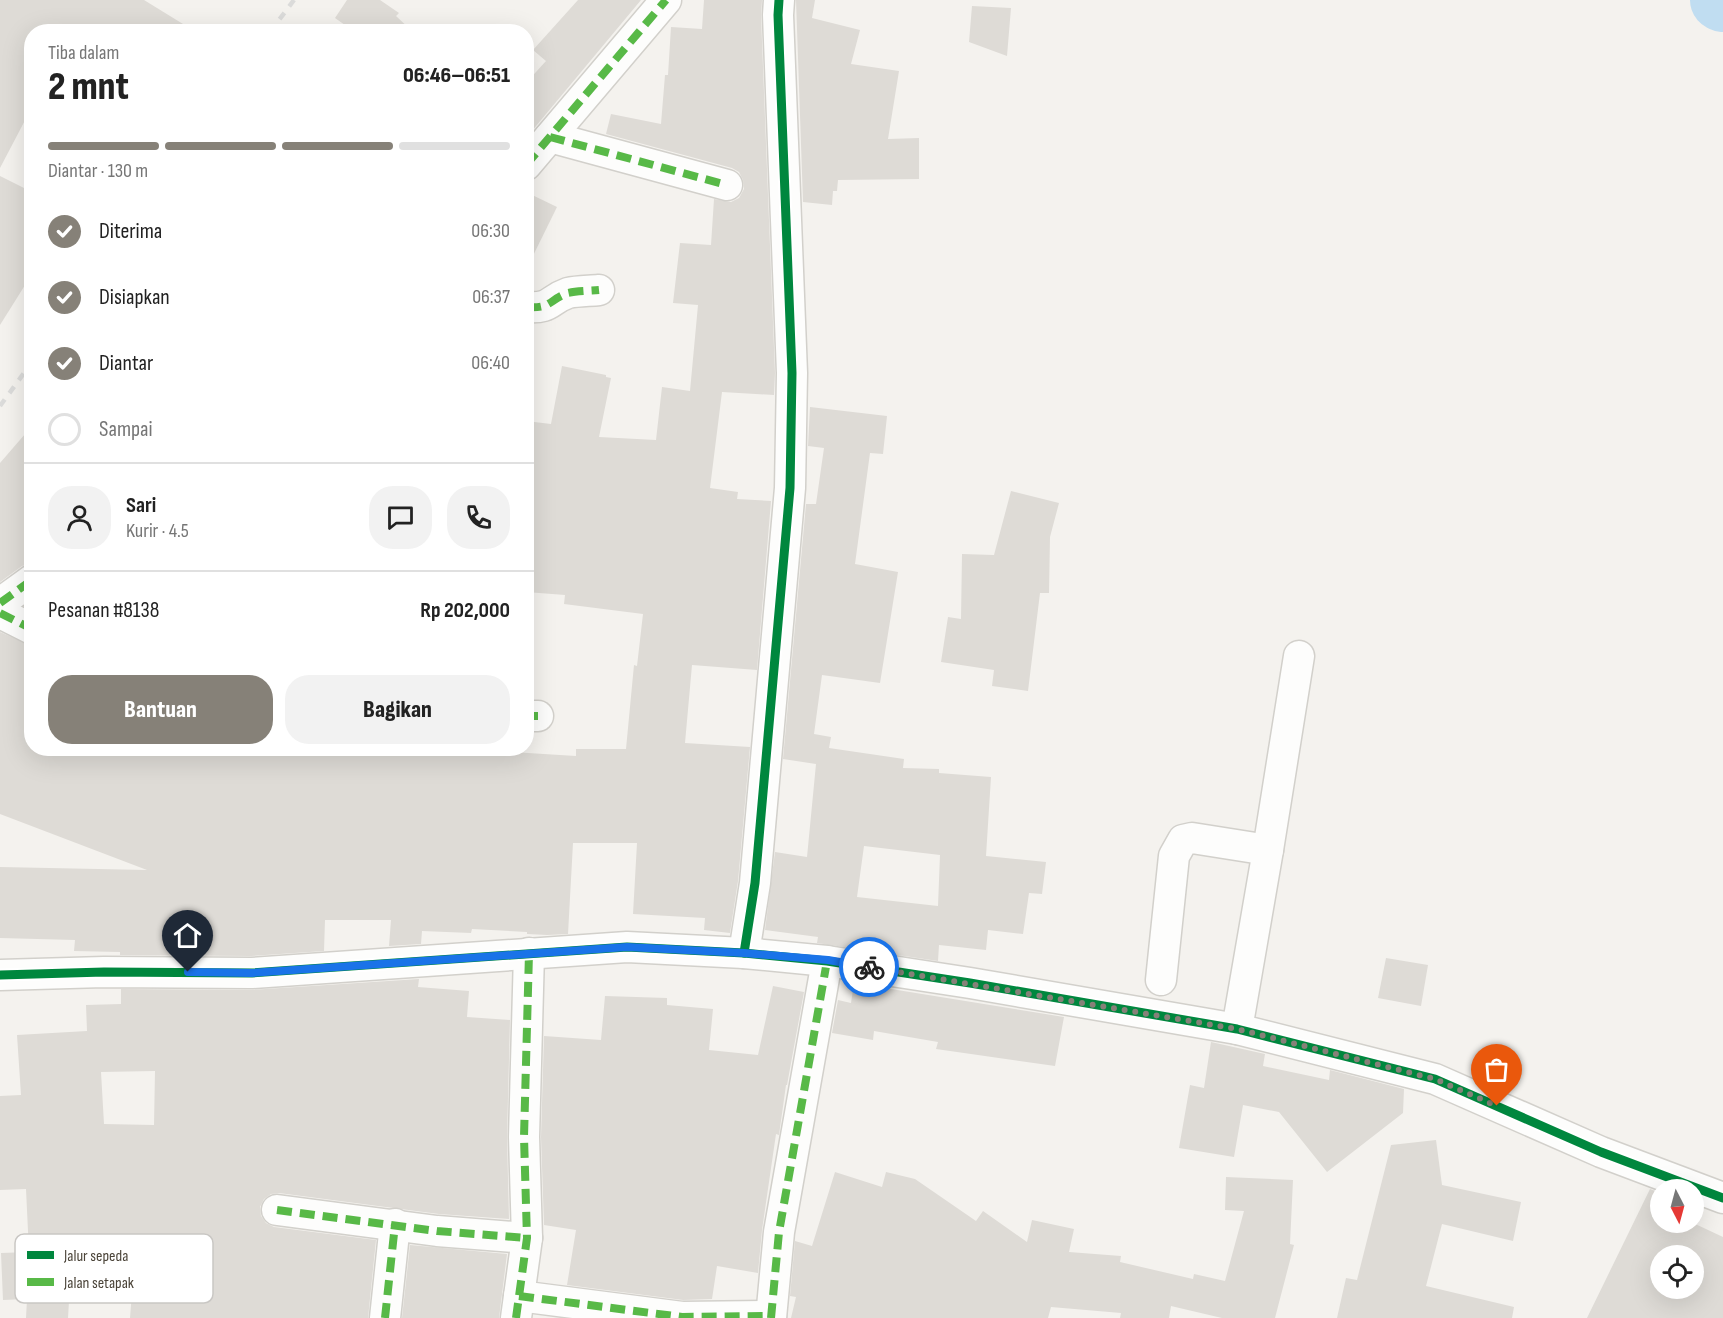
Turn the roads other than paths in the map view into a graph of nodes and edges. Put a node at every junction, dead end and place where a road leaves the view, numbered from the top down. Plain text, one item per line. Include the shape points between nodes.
1 (666, 0) edge
2 (779, 0) edge
3 (550, 137) junction
4 (534, 156) edge
5 (727, 186) dead end
6 (599, 290) dead end
7 (534, 308) edge
8 (24, 586) edge
9 (0, 603) edge
10 (0, 613) edge
11 (24, 625) edge
12 (1299, 656) dead end
13 (1268, 850) junction
14 (529, 953) junction
15 (744, 953) junction
16 (828, 960) junction
17 (0, 975) edge
18 (1161, 980) dead end
19 (1237, 1029) junction
20 (1723, 1198) edge
21 (277, 1210) dead end
22 (395, 1224) junction
23 (527, 1238) junction
24 (518, 1307) edge
25 (771, 1317) edge
26 (385, 1318) edge

1 - 3 street
2 - 15 street via 792,373 790,488 755,883
3 - 4 street
3 - 5 street
6 - 7 street via 569,293 550,306
8 - 9 street
10 - 11 street
12 - 13 street
13 - 18 street via 1184,840 1174,856
13 - 19 street
14 - 15 street via 627,947
14 - 17 street via 252,973
14 - 23 street via 524,1137
15 - 16 street
16 - 19 street
16 - 25 street via 778,1232
19 - 20 street via 1435,1079 1601,1152
21 - 22 street
22 - 23 street
22 - 26 street
23 - 24 street
24 - 25 street via 682,1317

